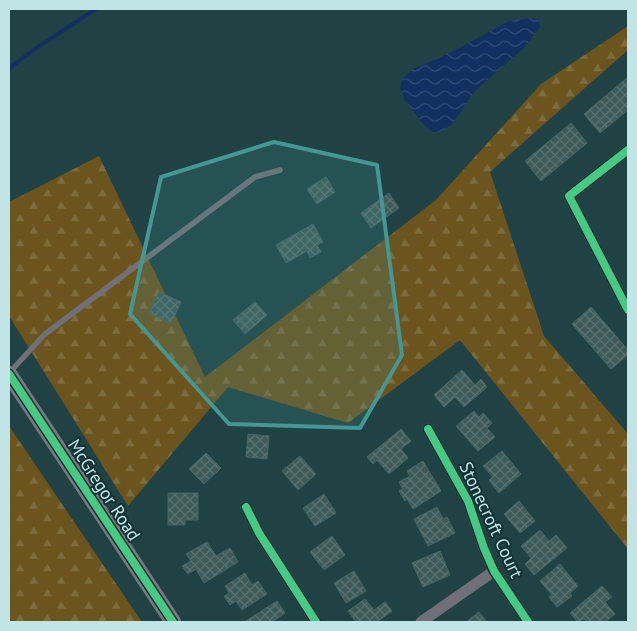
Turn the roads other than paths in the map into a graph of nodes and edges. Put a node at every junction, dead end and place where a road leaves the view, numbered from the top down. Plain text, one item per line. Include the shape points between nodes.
1 (628, 150) edge
2 (280, 170) dead end
3 (628, 310) edge
4 (9, 374) edge
5 (428, 428) dead end
6 (246, 507) dead end
7 (494, 570) junction
8 (173, 622) edge
9 (316, 622) edge
10 (421, 622) edge
11 (528, 622) edge

1 - 3 street via 569,196
2 - 4 lane via 255,177 144,260 46,334
4 - 8 street, McGregor Road
5 - 7 street, Stonecroft Court via 468,501
6 - 9 street
7 - 10 street
7 - 11 street, Stonecroft Court

